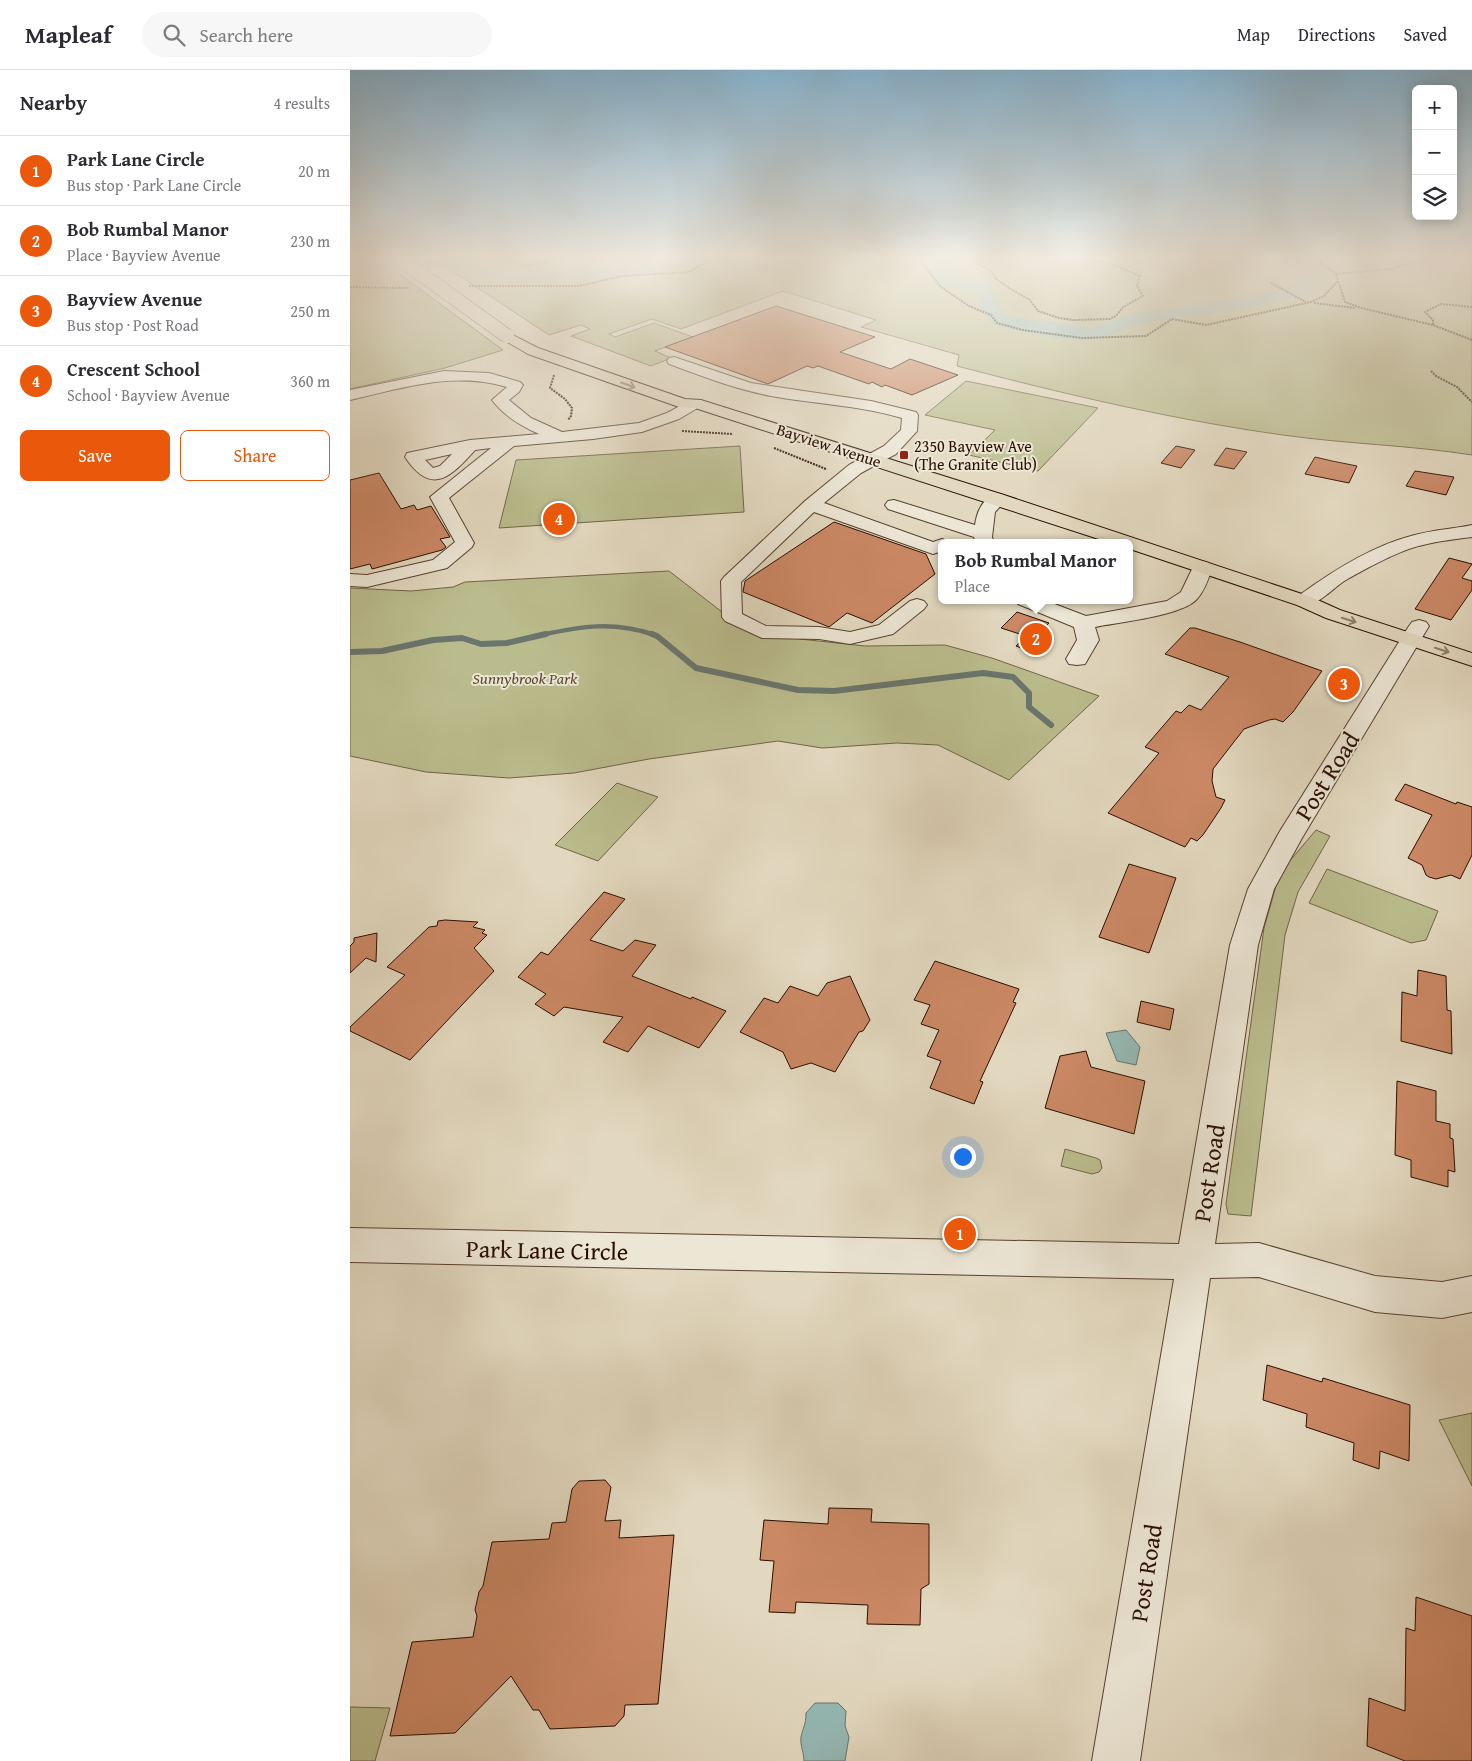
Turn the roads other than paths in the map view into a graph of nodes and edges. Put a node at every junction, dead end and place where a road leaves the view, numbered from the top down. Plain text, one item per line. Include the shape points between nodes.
1 (510, 338) edge
2 (534, 338) edge
3 (674, 361) dead end
4 (350, 395) edge
5 (696, 403) junction
6 (555, 435) junction
7 (509, 442) junction
8 (470, 445) dead end
9 (873, 459) junction
10 (998, 499) junction
11 (894, 505) dead end
12 (819, 508) junction
13 (1472, 531) edge
14 (984, 538) edge
15 (962, 539) edge
16 (1118, 539) edge
17 (1133, 544) edge
18 (938, 546) edge
19 (1202, 567) junction
20 (350, 580) edge
21 (1304, 601) junction
22 (1035, 604) edge
23 (917, 605) dead end
24 (1084, 623) junction
25 (1415, 633) junction
26 (1472, 644) edge
27 (1077, 659) dead end
28 (1472, 660) edge
29 (350, 1245) edge
30 (1194, 1260) junction
31 (1472, 1294) edge
32 (1116, 1761) edge

1 -> 5 main road, Bayview Avenue, bridge via 533,352 684,404
2 - 5 main road, Bayview Avenue via 698,396
3 - 9 street via 750,387 889,408 895,422 891,432 877,446
4 - 6 street via 444,374 490,377 515,385 500,400 510,412 525,423
5 - 6 street via 673,416 642,427
5 - 9 main road, Bayview Avenue
6 - 7 street
7 - 8 street
7 - 20 street via 439,497 465,543 440,564 367,580
9 - 10 main road, Bayview Avenue
9 - 12 street via 845,478
9 - 12 street via 867,473
10 - 14 street via 986,511
10 - 16 main road, Bayview Avenue
11 - 14 street
12 - 18 street
12 - 23 street via 731,581 732,617 762,632 819,633 850,638 886,630
13 - 21 street via 1416,540 1358,565
14 - 15 street
17 - 19 main road, Bayview Avenue
19 - 21 main road, Bayview Avenue
19 - 24 street via 1189,596 1173,606
21 - 25 main road, Bayview Avenue via 1333,614
22 - 24 street
24 - 27 street via 1088,640
25 - 26 main road, Bayview Avenue
25 -> 28 main road, Bayview Avenue
25 - 30 street, Post Road via 1261,889 1244,945
29 - 30 street, Park Lane Circle via 1152,1262
30 - 31 street, Park Lane Circle via 1259,1260 1375,1294 1442,1300
30 - 32 street, Post Road

